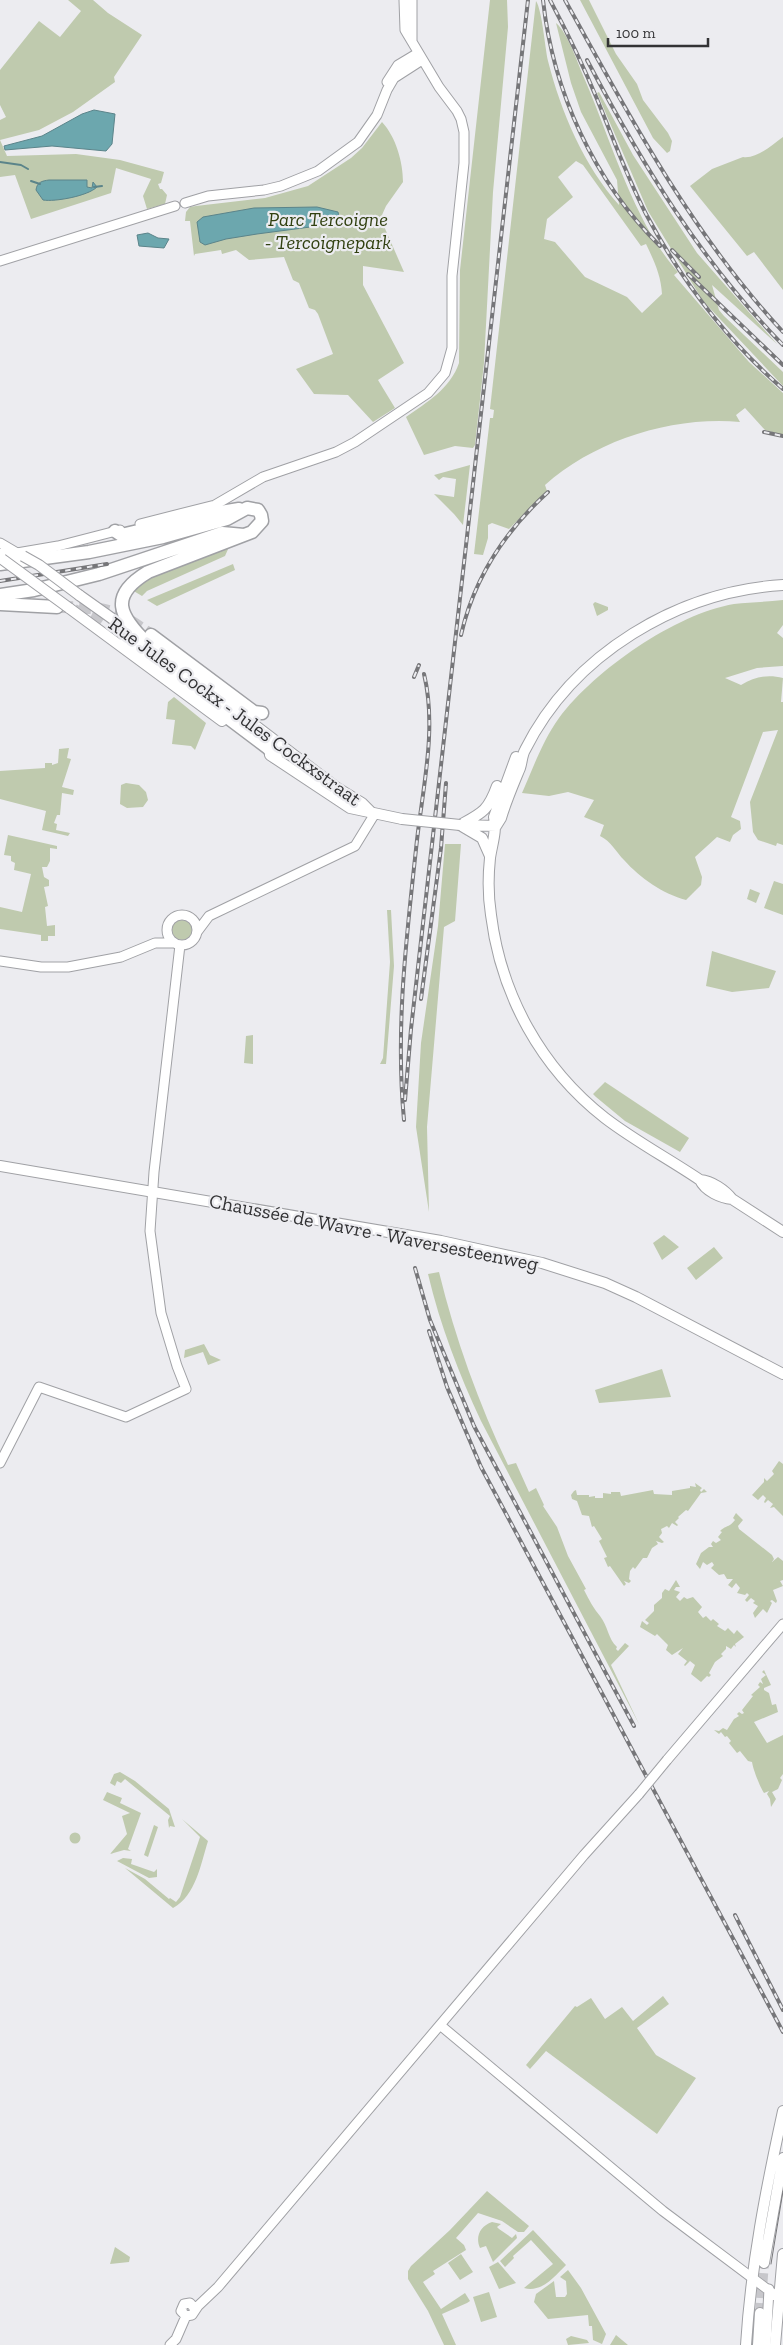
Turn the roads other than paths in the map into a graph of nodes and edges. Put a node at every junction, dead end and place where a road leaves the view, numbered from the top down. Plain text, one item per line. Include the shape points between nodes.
1 (404, 0) edge
2 (412, 0) edge
3 (412, 42) junction
4 (420, 57) junction
5 (0, 261) edge
6 (244, 509) junction
7 (115, 531) junction
8 (247, 535) junction
9 (0, 543) edge
10 (20, 554) junction
11 (0, 559) edge
12 (783, 585) edge
13 (0, 594) edge
14 (0, 604) edge
15 (63, 607) junction
16 (149, 639) junction
17 (126, 641) tunnel mouth
18 (262, 712) dead end
19 (520, 754) junction
20 (276, 757) junction
21 (374, 815) junction
22 (460, 825) junction
23 (496, 826) junction
24 (490, 856) junction
25 (209, 916) junction
26 (190, 918) junction
27 (168, 928) junction
28 (197, 932) junction
29 (155, 943) junction
30 (177, 944) junction
31 (0, 961) edge
32 (0, 1166) edge
33 (152, 1192) junction
34 (783, 1232) edge
35 (783, 1374) edge
36 (0, 1464) edge
37 (783, 1624) edge
38 (440, 2026) junction
39 (783, 2111) edge
40 (783, 2158) edge
41 (783, 2254) edge
42 (764, 2263) tunnel mouth
43 (751, 2276) junction
44 (769, 2289) junction
45 (781, 2299) edge
46 (760, 2313) tunnel mouth
47 (170, 2345) edge
48 (746, 2345) edge
49 (758, 2345) edge
50 (766, 2345) edge
51 (775, 2345) edge

1 - 3 street via 405,30
2 - 3 street
3 - 4 street
4 - 5 street via 400,73 387,90 377,115 364,134 348,151 318,171 272,188 185,202 178,200 176,206
4 - 7 street via 463,127 465,145 452,276 451,358 446,373 438,384 336,452 263,477 214,505
6 - 7 highway via 122,535
6 - 8 highway via 255,508 262,518 259,527
6 - 11 highway via 227,519 191,530 89,552
7 - 10 street
8 - 13 highway via 222,533 100,574 34,590
8 - 16 highway via 148,572 133,581 124,591 123,612 128,624
9 - 10 street
10 - 11 main road
10 - 16 main road, Rue Jules Cockx - Jules Cockxstraat, bridge
11 - 15 main road, Rue Jules Cockx - Jules Cockxstraat, bridge
12 - 19 main road via 740,590 701,600 656,620 617,644 583,672 561,696
14 - 15 highway
15 - 20 main road, Rue Jules Cockx - Jules Cockxstraat via 264,753
16 - 18 highway via 254,712
16 - 21 main road, Rue Jules Cockx - Jules Cockxstraat
17 - 20 highway
19 - 22 main road via 502,772 490,804 483,813
19 - 23 main road via 494,817
20 - 21 main road, Rue Jules Cockx - Jules Cockxstraat via 350,808
21 - 22 main road, bridge
21 - 25 street via 355,846
22 - 23 main road
22 - 24 main road via 482,838
23 - 24 main road
24 - 34 main road via 489,902 498,952 516,1004 536,1044 561,1077 591,1107 624,1131 700,1180 728,1193 732,1199
25 - 26 street
25 - 28 street
26 - 27 street via 175,917
26 - 28 street via 196,924
27 - 29 street
27 - 30 street via 168,936
28 - 30 street via 191,942
29 - 30 street
29 - 31 street via 121,957 84,965 41,967
30 - 33 street
32 - 33 main road, Chaussée de Wavre - Waversesteenweg
33 - 35 main road, Chaussée de Wavre - Waversesteenweg via 449,1242 542,1263 605,1283 641,1299
33 - 36 street via 150,1231 161,1313 186,1389 126,1416 39,1387
37 - 38 street, bridge
38 - 43 street via 663,2211
38 - 47 street via 218,2287 193,2306 192,2315 186,2316
39 - 43 main road via 765,2190
40 - 42 main road
41 - 45 main road
43 - 44 street
43 - 48 main road
44 - 45 street
44 - 50 street
45 - 51 main road
46 - 49 main road

